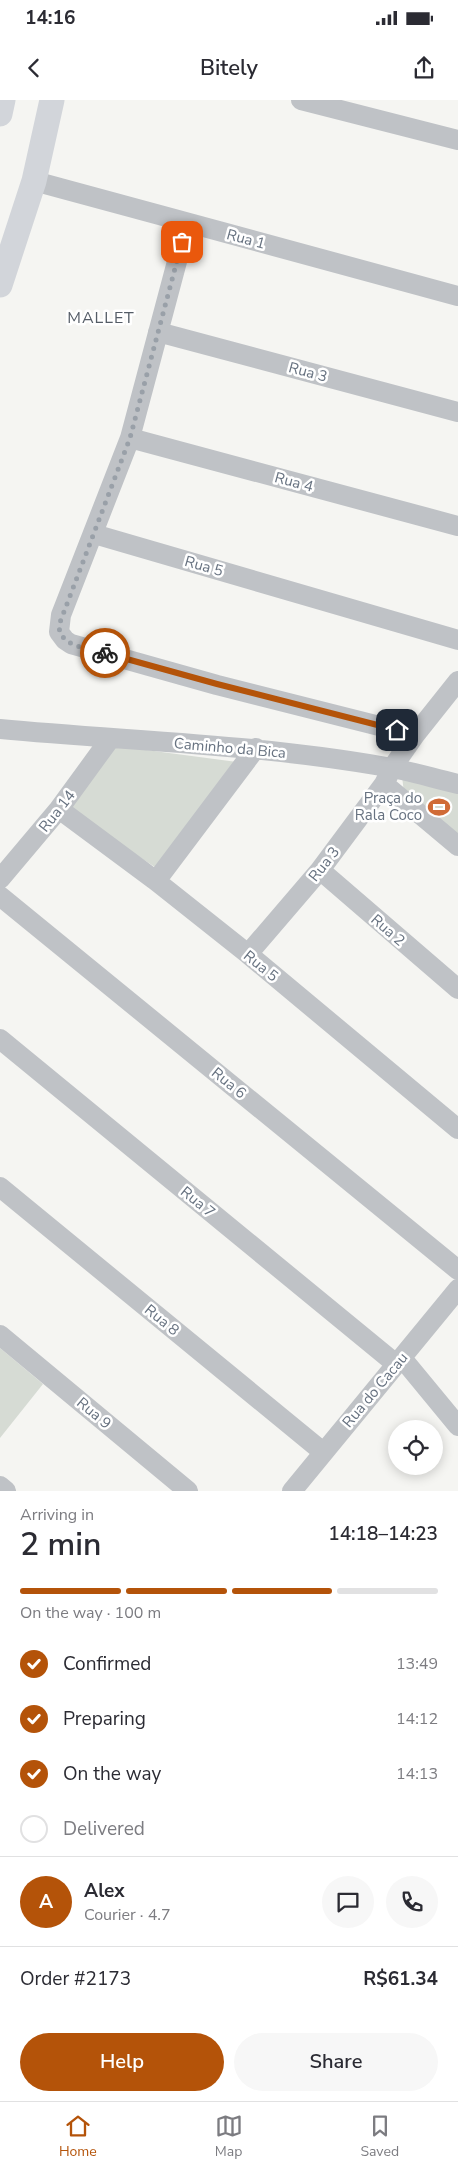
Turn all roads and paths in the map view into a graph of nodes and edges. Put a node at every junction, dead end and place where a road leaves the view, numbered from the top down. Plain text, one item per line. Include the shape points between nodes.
1 (3, 100) edge
2 (52, 100) edge
3 (301, 100) edge
4 (0, 114) edge
5 (458, 140) edge
6 (34, 181) junction
7 (187, 224) junction
8 (0, 285) edge
9 (458, 296) edge
10 (158, 332) junction
11 (458, 412) edge
12 (130, 438) junction
13 (458, 526) edge
14 (94, 534) junction
15 (458, 640) edge
16 (458, 681) edge
17 (0, 729) edge
18 (415, 734) junction
19 (110, 739) junction
20 (256, 748) junction
21 (388, 776) junction
22 (458, 784) edge
23 (59, 809) junction
24 (458, 846) edge
25 (320, 870) junction
26 (0, 879) edge
27 (156, 881) junction
28 (0, 896) edge
29 (248, 954) junction
30 (458, 988) edge
31 (0, 1039) edge
32 (458, 1129) edge
33 (0, 1187) edge
34 (458, 1270) edge
35 (458, 1289) edge
36 (0, 1335) edge
37 (399, 1361) junction
38 (458, 1426) edge
39 (324, 1452) junction
40 (0, 1486) edge
41 (6, 1491) edge
42 (188, 1491) edge
43 (292, 1491) edge

1 - 4 main road
2 - 6 main road
3 - 5 street
6 - 7 street, Rua 1
6 - 8 main road
7 - 9 street, Rua 1
7 - 10 street
10 - 11 street, Rua 3
10 - 12 street
12 - 13 street, Rua 4
12 - 14 street
14 - 15 street, Rua 5
14 - 18 street via 61,615 59,632 65,640 217,684
16 - 18 street
17 - 19 street, Caminho da Bica
18 - 21 street
19 - 20 street, Caminho da Bica
19 - 23 street, Rua 14
20 - 21 street, Caminho da Bica
20 - 27 street
21 - 22 street, Caminho da Bica
21 - 24 street
21 - 25 street, Rua 3
23 - 26 street, Rua 14
23 - 27 street, Rua 5
25 - 29 street, Rua 3
25 - 30 street, Rua 2
27 - 29 street, Rua 5
28 - 34 street, Rua 6
29 - 32 street, Rua 5
31 - 37 street, Rua 7
33 - 39 street, Rua 8
35 - 37 street, Rua do Cacau
36 - 42 street, Rua 9
37 - 38 street, Rua 7
37 - 39 street, Rua do Cacau
39 - 43 street, Rua do Cacau
40 - 41 street

